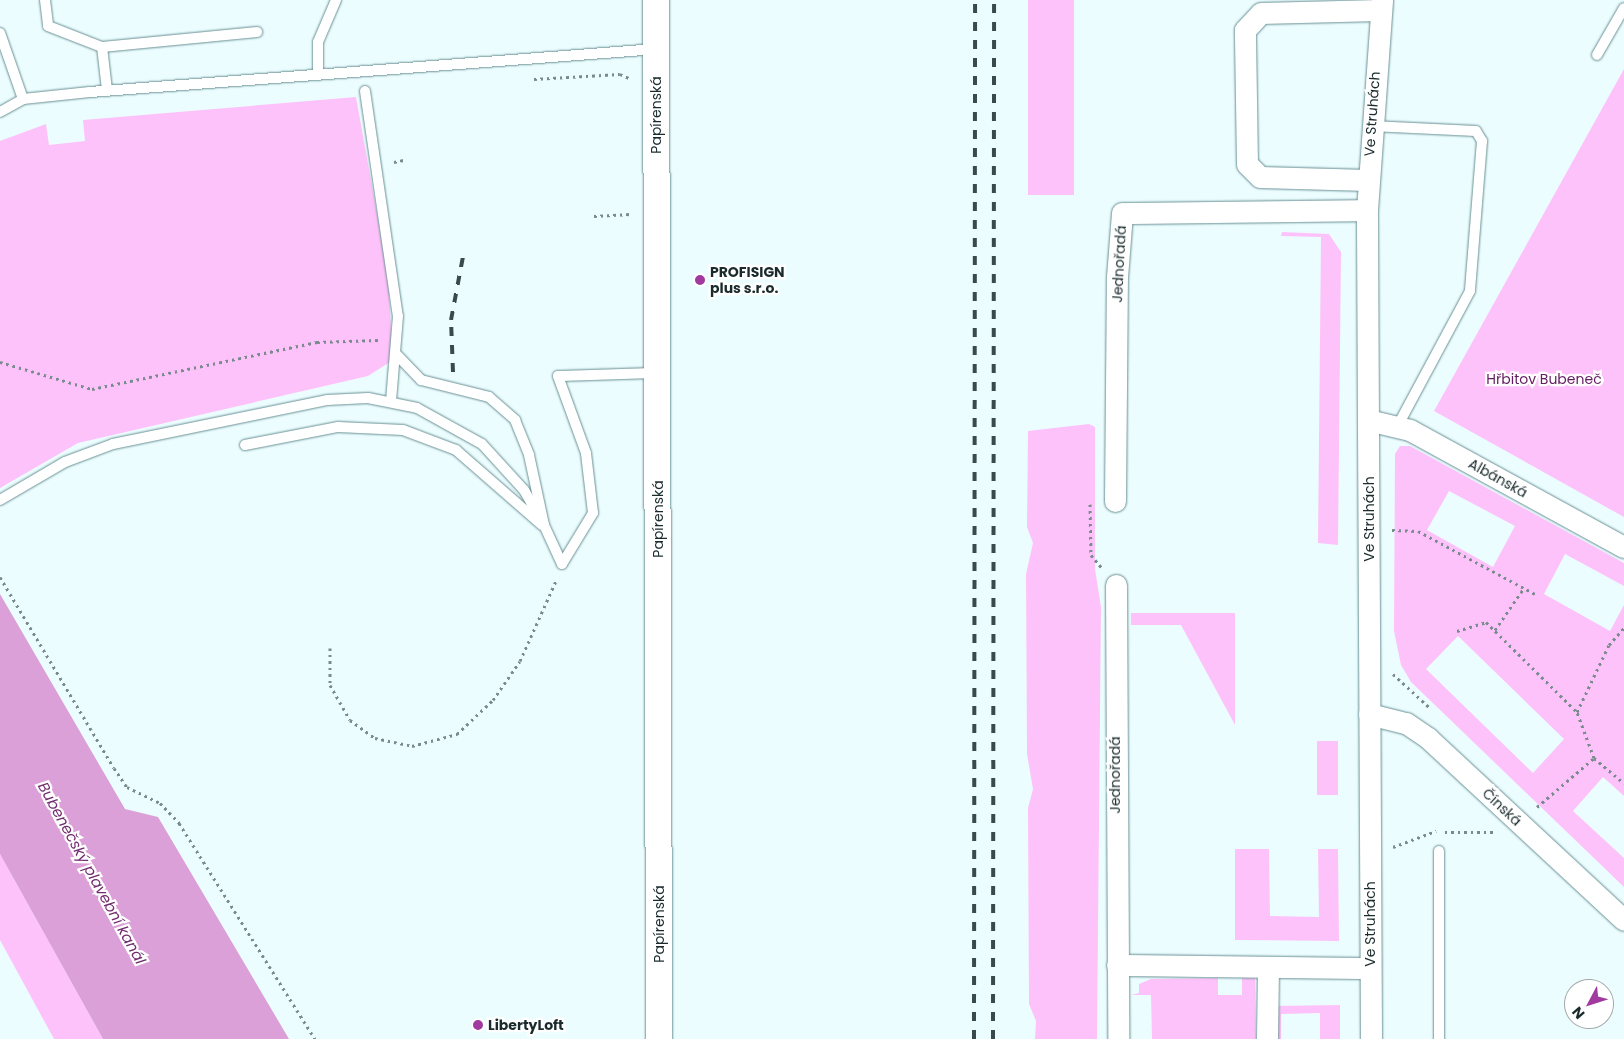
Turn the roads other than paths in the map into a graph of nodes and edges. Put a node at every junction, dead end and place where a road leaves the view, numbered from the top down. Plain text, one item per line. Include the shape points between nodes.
1 (45, 0) edge
2 (336, 0) edge
3 (656, 0) edge
4 (1380, 5) edge
5 (1624, 8) edge
6 (257, 32) dead end
7 (0, 33) edge
8 (102, 47) junction
9 (656, 49) junction
10 (1598, 55) dead end
11 (318, 74) junction
12 (107, 90) junction
13 (365, 90) dead end
14 (23, 99) junction
15 (0, 112) edge
16 (1371, 126) junction
17 (1368, 180) junction
18 (1368, 210) junction
19 (397, 355) junction
20 (657, 373) junction
21 (391, 401) junction
22 (1368, 420) junction
23 (1398, 425) junction
24 (245, 445) dead end
25 (0, 500) edge
26 (1116, 501) dead end
27 (545, 526) junction
28 (1624, 547) edge
29 (1116, 585) dead end
30 (1369, 714) junction
31 (1439, 851) dead end
32 (1624, 920) edge
33 (1117, 965) junction
34 (1268, 967) junction
35 (1370, 968) junction
36 (659, 1039) edge
37 (1118, 1039) edge
38 (1267, 1039) edge
39 (1371, 1039) edge
40 (1439, 1039) edge

1 - 8 lane via 48,26
2 - 11 lane via 318,42
3 - 9 street, Papírenská
4 - 16 street, Ve Struhách
4 - 17 street via 1261,13 1245,30 1247,164 1260,177
5 - 10 lane
6 - 8 lane
7 - 14 lane
8 - 12 lane
9 - 11 lane
9 - 20 street, Papírenská
11 - 12 lane
12 - 14 lane
13 - 19 lane via 398,316
14 - 15 lane
16 - 17 street, Ve Struhách
16 - 23 lane via 1476,132 1482,141 1470,291
17 - 18 street, Ve Struhách
18 - 22 street, Ve Struhách
18 - 26 street, Jednořadá via 1122,213 1117,277
19 - 21 lane
19 - 27 lane via 421,380 489,396 515,420 529,455
20 - 27 lane via 558,376 586,453 593,512 562,564
20 - 36 street, Papírenská
21 - 25 lane via 360,398 313,402 113,444 65,462
21 - 27 lane via 443,419 482,444 515,478
22 - 23 street, Albánská
22 - 30 street, Ve Struhách
23 - 28 street, Albánská
24 - 27 lane via 338,427 403,430 456,450
29 - 33 street, Jednořadá
30 - 32 street, Čínská via 1406,723 1422,733
30 - 35 street, Ve Struhách
31 - 40 lane
33 - 34 street
33 - 37 street, Jednořadá
34 - 35 street
34 - 38 street
35 - 39 street, Ve Struhách

